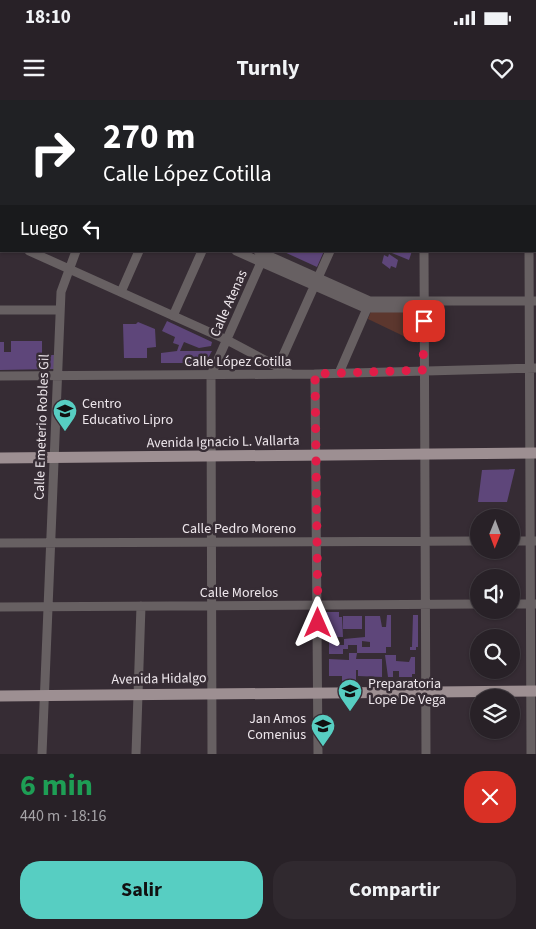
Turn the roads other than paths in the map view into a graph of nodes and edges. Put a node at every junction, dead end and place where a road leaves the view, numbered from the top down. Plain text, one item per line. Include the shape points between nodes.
1 (30, 252) edge
2 (76, 252) edge
3 (139, 252) edge
4 (202, 252) edge
5 (243, 252) edge
6 (330, 252) edge
7 (424, 252) edge
8 (529, 252) edge
9 (263, 255) edge
10 (68, 268) junction
11 (316, 282) junction
12 (120, 292) junction
13 (533, 301) edge
14 (424, 305) junction
15 (368, 306) junction
16 (0, 310) edge
17 (60, 310) junction
18 (173, 316) junction
19 (227, 340) junction
20 (278, 367) junction
21 (533, 368) edge
22 (423, 370) junction
23 (339, 373) junction
24 (292, 374) junction
25 (315, 374) junction
26 (211, 375) junction
27 (0, 376) edge
28 (57, 376) junction
29 (533, 453) edge
30 (424, 454) junction
31 (318, 455) junction
32 (211, 456) junction
33 (0, 458) edge
34 (54, 458) junction
35 (424, 541) junction
36 (470, 541) edge
37 (520, 541) edge
38 (533, 541) edge
39 (212, 542) junction
40 (318, 542) junction
41 (0, 543) edge
42 (51, 543) junction
43 (470, 604) edge
44 (520, 604) edge
45 (533, 604) edge
46 (318, 605) junction
47 (425, 605) junction
48 (140, 606) junction
49 (212, 606) junction
50 (0, 607) edge
51 (47, 607) junction
52 (534, 691) edge
53 (212, 692) junction
54 (318, 692) junction
55 (425, 692) junction
56 (138, 694) junction
57 (0, 696) edge
58 (44, 696) junction
59 (42, 754) edge
60 (136, 754) edge
61 (212, 754) edge
62 (318, 754) edge
63 (426, 754) edge
64 (531, 754) edge

1 - 10 street
2 - 10 street, Calle Emeterio Robles Gil
3 - 12 street
4 - 18 street
5 - 9 street
6 - 11 street
7 - 14 street
8 - 13 street
9 - 11 street
9 - 19 street, Calle Atenas
10 - 12 street
10 - 17 street, Calle Emeterio Robles Gil via 62,284
11 - 15 street
11 - 20 street
12 - 18 street
13 - 14 street
13 - 21 street
14 - 15 street
14 - 22 street
15 - 23 street
16 - 17 street
17 - 28 street, Calle Emeterio Robles Gil
18 - 19 street
19 - 20 street
19 - 26 street, Calle Atenas
20 - 24 street
21 - 22 street, Calle López Cotilla
21 - 29 street
22 - 23 street, Calle López Cotilla
22 - 30 street
23 - 25 street, Calle López Cotilla
24 - 25 street, Calle López Cotilla
24 - 26 street, Calle López Cotilla
25 - 31 street
26 - 28 street, Calle López Cotilla
26 - 32 street, Calle Atenas
27 - 28 street, Calle López Cotilla
28 - 34 street, Calle Emeterio Robles Gil
29 - 30 main road, Avenida Ignacio L. Vallarta
29 - 38 street
30 - 31 main road, Avenida Ignacio L. Vallarta
30 - 35 street
31 - 32 main road, Avenida Ignacio L. Vallarta
31 - 40 street
32 - 34 main road, Avenida Ignacio L. Vallarta
32 - 39 street, Calle Atenas
33 - 34 main road, Avenida Ignacio L. Vallarta
34 - 42 street, Calle Emeterio Robles Gil
35 - 36 street, Calle Pedro Moreno
35 - 40 street, Calle Pedro Moreno
35 - 47 street
37 - 38 street
38 - 45 street
39 - 40 street, Calle Pedro Moreno
39 - 42 street, Calle Pedro Moreno
39 - 49 street, Calle Atenas
40 - 46 street
41 - 42 street, Calle Pedro Moreno
42 - 51 street, Calle Emeterio Robles Gil
43 - 47 street, Calle Morelos
44 - 45 street
45 - 52 street
46 - 47 street, Calle Morelos
46 - 49 street, Calle Morelos
46 - 54 street
47 - 55 street
48 - 49 street, Calle Morelos
48 - 51 street, Calle Morelos
48 - 56 street
49 - 53 street, Calle Atenas
50 - 51 street, Calle Morelos
51 - 58 street, Calle Emeterio Robles Gil
52 - 55 main road
52 - 64 street
53 - 54 main road, Avenida Hidalgo
53 - 56 main road, Avenida Hidalgo
53 - 61 street, Calle Atenas
54 - 55 main road, Avenida Hidalgo
54 - 62 street
55 - 63 street
56 - 58 main road, Avenida Hidalgo
56 - 60 street
57 - 58 main road, Avenida Hidalgo
58 - 59 street, Calle Emeterio Robles Gil

